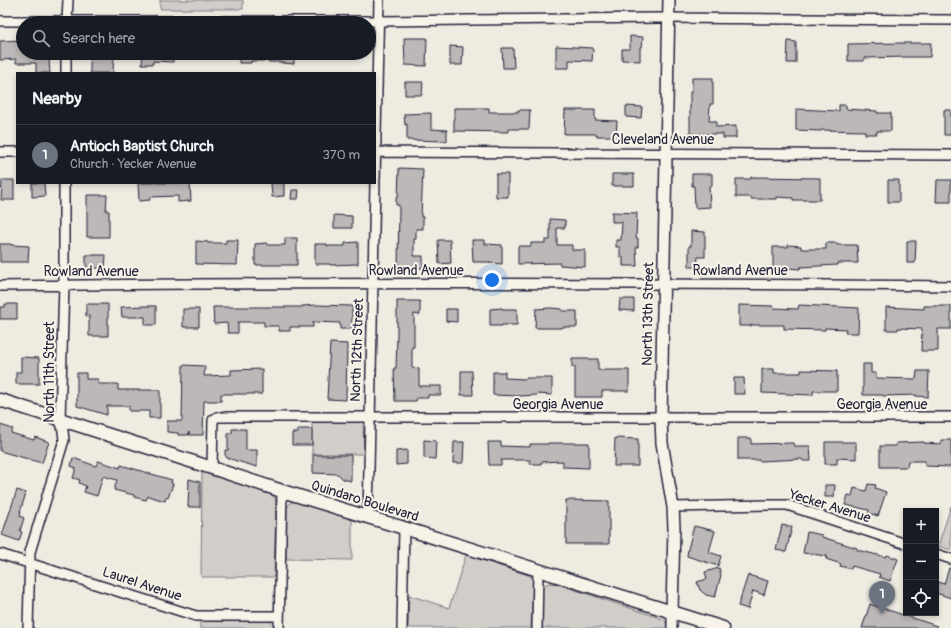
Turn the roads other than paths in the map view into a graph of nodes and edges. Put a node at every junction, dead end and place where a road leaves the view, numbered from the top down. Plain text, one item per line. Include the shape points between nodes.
1 (68, 0) edge
2 (380, 0) edge
3 (669, 0) edge
4 (67, 16) edge
5 (669, 18) junction
6 (951, 20) edge
7 (0, 21) edge
8 (16, 21) edge
9 (376, 21) edge
10 (379, 21) junction
11 (66, 60) edge
12 (66, 72) edge
13 (376, 119) edge
14 (0, 152) edge
15 (16, 152) edge
16 (376, 152) edge
17 (666, 153) junction
18 (951, 155) edge
19 (64, 184) edge
20 (375, 184) edge
21 (373, 284) junction
22 (664, 284) junction
23 (64, 285) junction
24 (0, 286) edge
25 (951, 286) edge
26 (0, 400) edge
27 (370, 417) junction
28 (661, 418) junction
29 (951, 418) edge
30 (60, 419) junction
31 (212, 468) junction
32 (282, 491) junction
33 (673, 507) junction
34 (368, 517) junction
35 (404, 528) junction
36 (903, 543) edge
37 (0, 554) edge
38 (939, 555) edge
39 (951, 559) edge
40 (29, 563) junction
41 (538, 570) junction
42 (672, 612) junction
43 (279, 616) junction
44 (28, 628) edge
45 (279, 628) edge
46 (402, 628) edge
47 (537, 628) edge
48 (672, 628) edge
49 (723, 628) edge

1 - 4 street
2 - 10 street
3 - 5 street, North 13th Street
5 - 6 street
5 - 10 street
5 - 17 street, North 13th Street
7 - 8 street
9 - 10 street
10 - 13 street
11 - 12 street
14 - 15 street
16 - 17 street, Cleveland Avenue
17 - 18 street, Cleveland Avenue
17 - 22 street, North 13th Street
19 - 23 street, North 11th Street
20 - 21 street, North 12th Street
21 - 22 street, Rowland Avenue
21 - 23 street, Rowland Avenue
21 - 27 street, North 12th Street
22 - 25 street, Rowland Avenue
22 - 28 street, North 13th Street
23 - 24 street, Rowland Avenue
23 - 30 street, North 11th Street
26 - 30 main road, Quindaro Boulevard
27 - 28 street, Georgia Avenue
27 - 31 street, Georgia Avenue via 216,417 213,420
27 - 34 street, North 12th Street
28 - 29 street, Georgia Avenue
28 - 33 street, North 13th Street via 662,443
30 - 31 main road, Quindaro Boulevard
30 - 40 street, North 11th Street via 64,440 30,552
31 - 32 main road, Quindaro Boulevard
32 - 34 main road, Quindaro Boulevard
32 - 43 street
33 - 36 street, Yecker Avenue via 787,505
33 - 42 street, North 13th Street
34 - 35 main road, Quindaro Boulevard
35 - 41 main road, Quindaro Boulevard
35 - 46 street
37 - 40 street, Laurel Avenue
38 - 39 street
40 - 43 street, Laurel Avenue via 196,616
40 - 44 street, North 11th Street
41 - 42 main road, Quindaro Boulevard
41 - 47 street
42 - 48 street, North 13th Street
42 - 49 main road, Quindaro Boulevard
43 - 45 street

